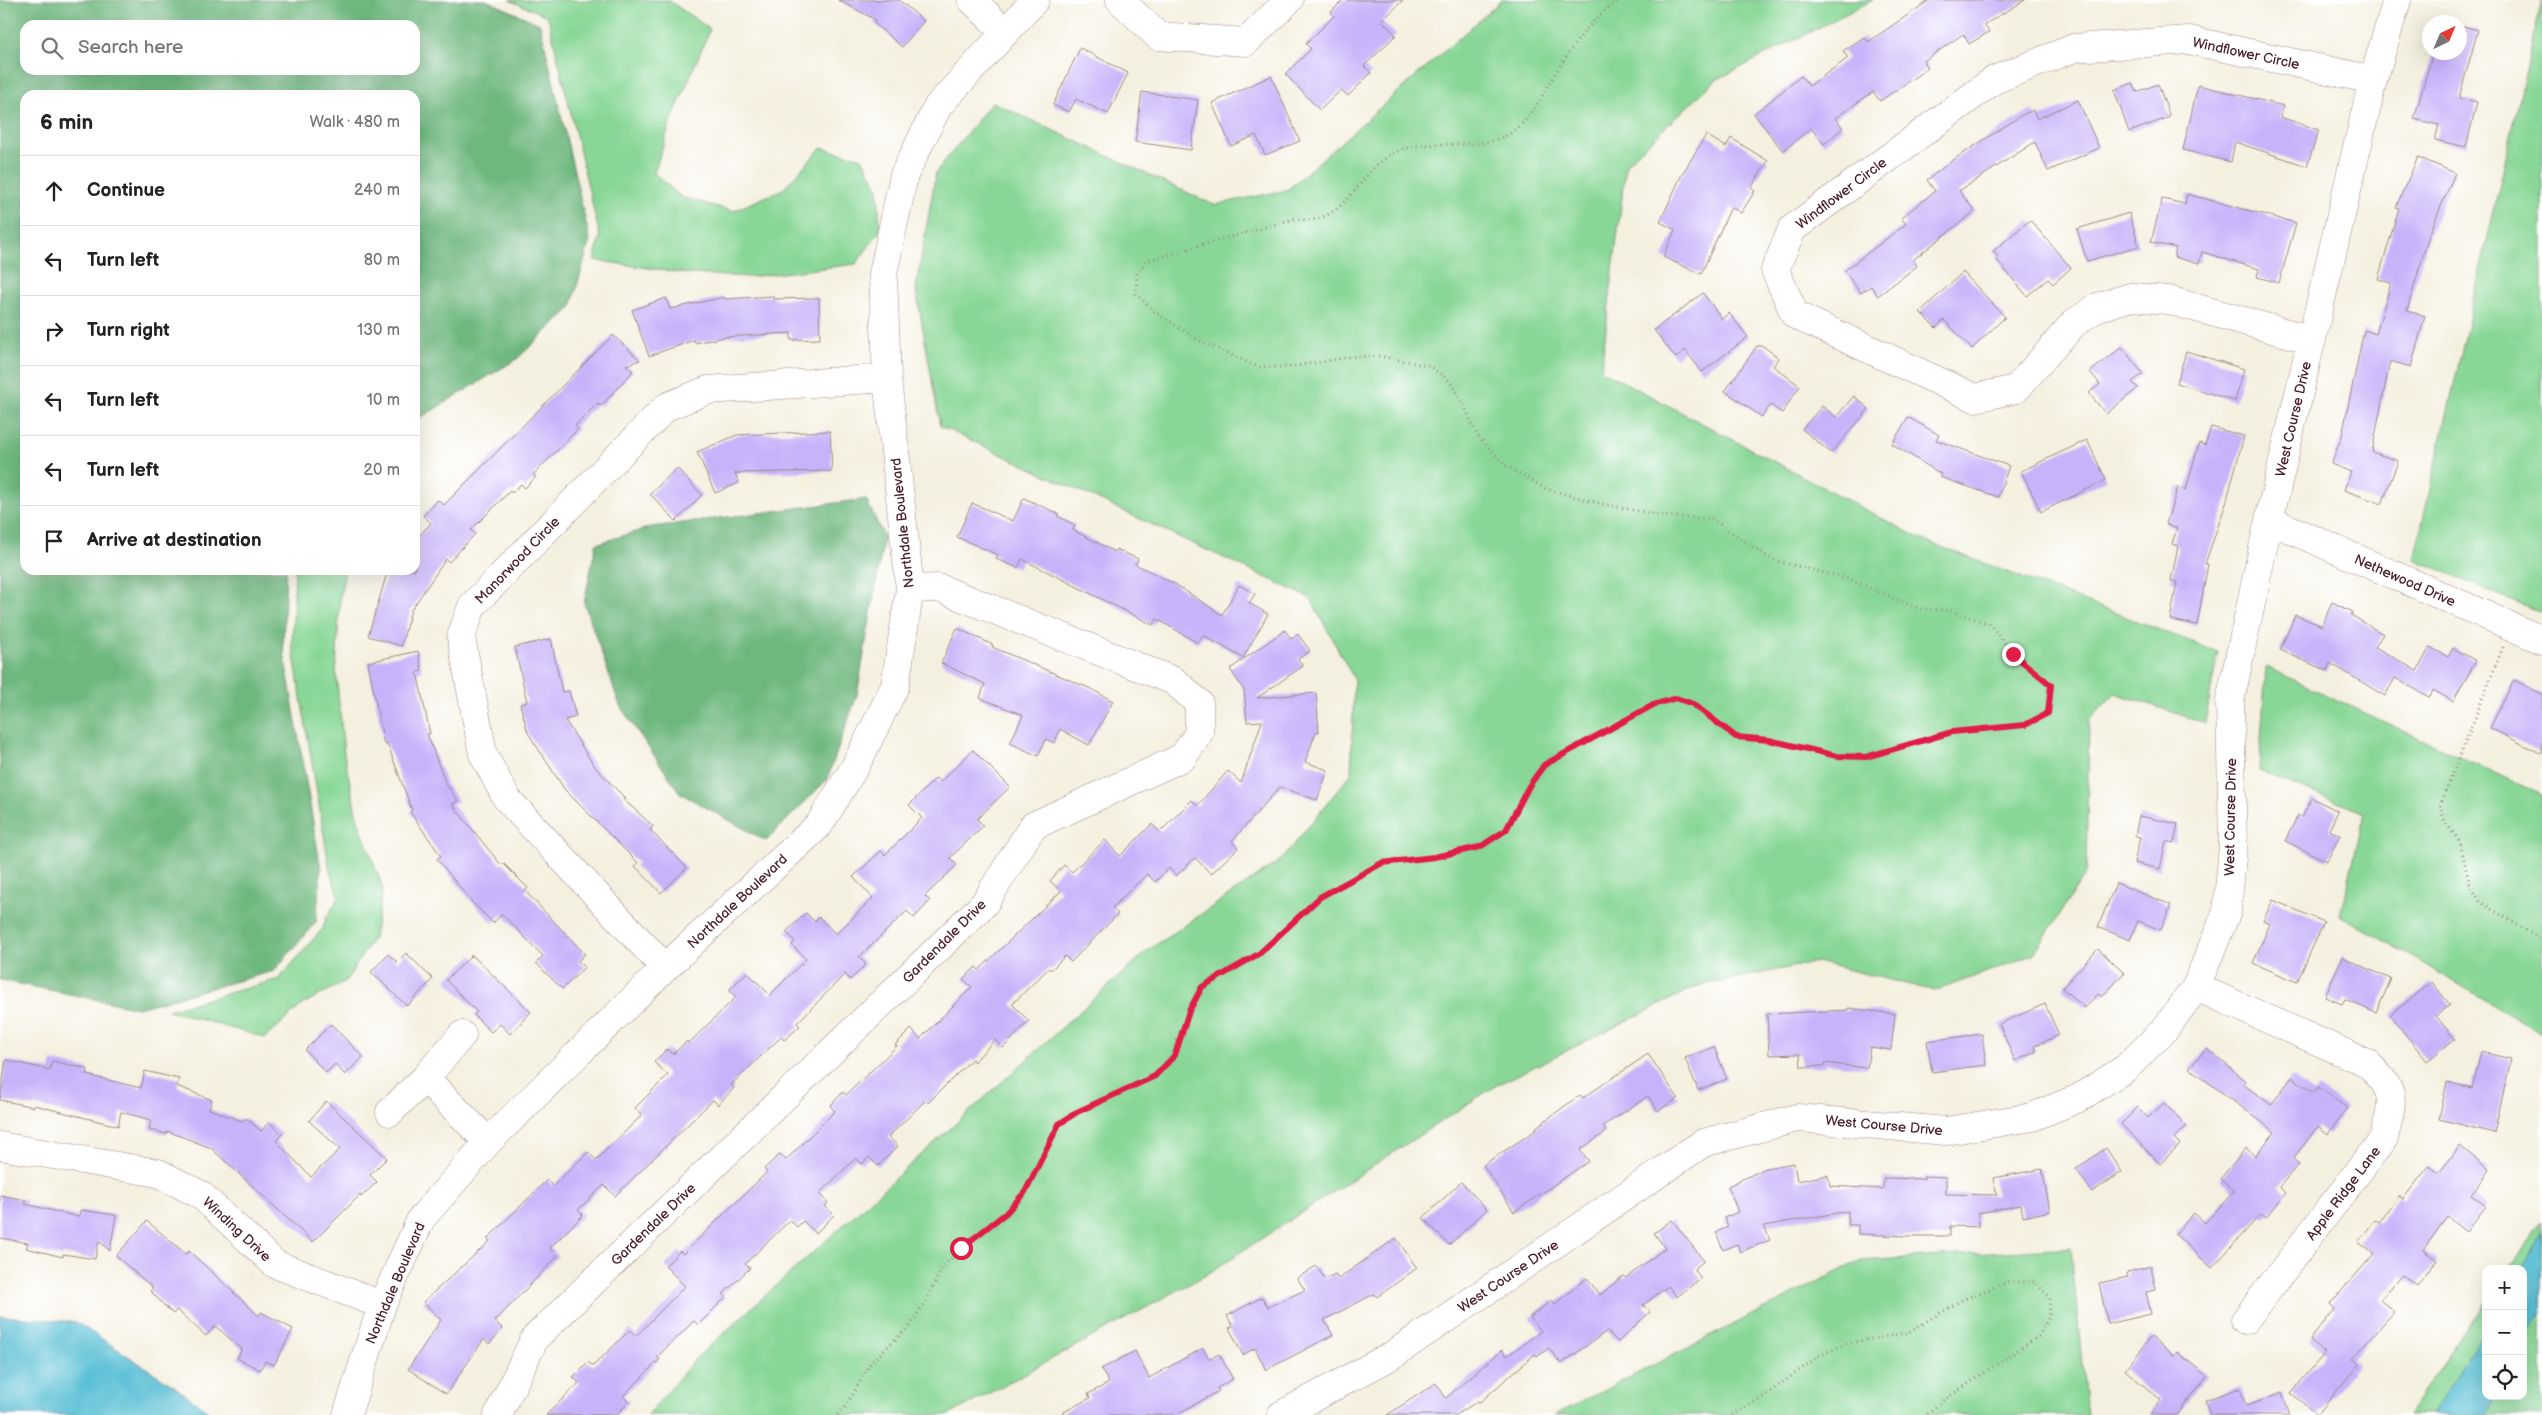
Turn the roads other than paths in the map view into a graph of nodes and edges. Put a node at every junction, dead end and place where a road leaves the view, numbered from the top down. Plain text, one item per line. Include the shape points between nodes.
1 (972, 0) edge
2 (1035, 0) edge
3 (1120, 0) edge
4 (1289, 0) edge
5 (2397, 0) edge
6 (1005, 32) junction
7 (2373, 80) junction
8 (2312, 340) junction
9 (887, 378) junction
10 (2269, 520) junction
11 (910, 589) junction
12 (2542, 640) edge
13 (665, 968) junction
14 (2196, 987) junction
15 (462, 1035) dead end
16 (425, 1078) junction
17 (390, 1112) dead end
18 (488, 1142) junction
19 (0, 1146) edge
20 (382, 1305) junction
21 (2246, 1320) dead end
22 (353, 1414) edge
23 (498, 1415) edge
24 (1281, 1415) edge

1 - 6 street
2 - 6 street, Northdale Boulevard
3 - 4 street via 1158,36 1246,42
5 - 7 street, West Course Drive
6 - 9 street, Northdale Boulevard via 938,106 904,175 883,274
7 - 8 street, West Course Drive
7 - 8 street, Windflower Circle via 2189,40 2074,48 1994,80 1792,229 1776,270 1795,315 1975,398 2016,389 2074,323 2098,307 2131,297 2168,300
8 - 10 street, West Course Drive
9 - 11 street, Northdale Boulevard
9 - 13 street, Manorwood Circle via 708,390 666,407 472,606 462,637 483,754 507,799
10 - 12 street, Nethewood Drive
10 - 14 street, West Course Drive via 2230,701 2233,847 2227,911
11 - 13 street, Northdale Boulevard via 895,686 856,765 819,825
11 - 23 street, Gardendale Drive via 939,588 1174,681 1199,703 1199,734 1183,757 1033,826 984,904 535,1338
13 - 18 street, Northdale Boulevard
14 - 21 street, Apple Ridge Lane via 2367,1063 2385,1081 2392,1103 2384,1138
14 - 24 street, West Course Drive via 2166,1029 2126,1068 2079,1098 2032,1117 1946,1131 1797,1118 1703,1143 1391,1356
15 - 16 street
16 - 17 street
16 - 18 street
18 - 20 street, Northdale Boulevard via 421,1219
19 - 20 street, Winding Drive via 158,1173 201,1195 275,1264
20 - 22 street, Northdale Boulevard

